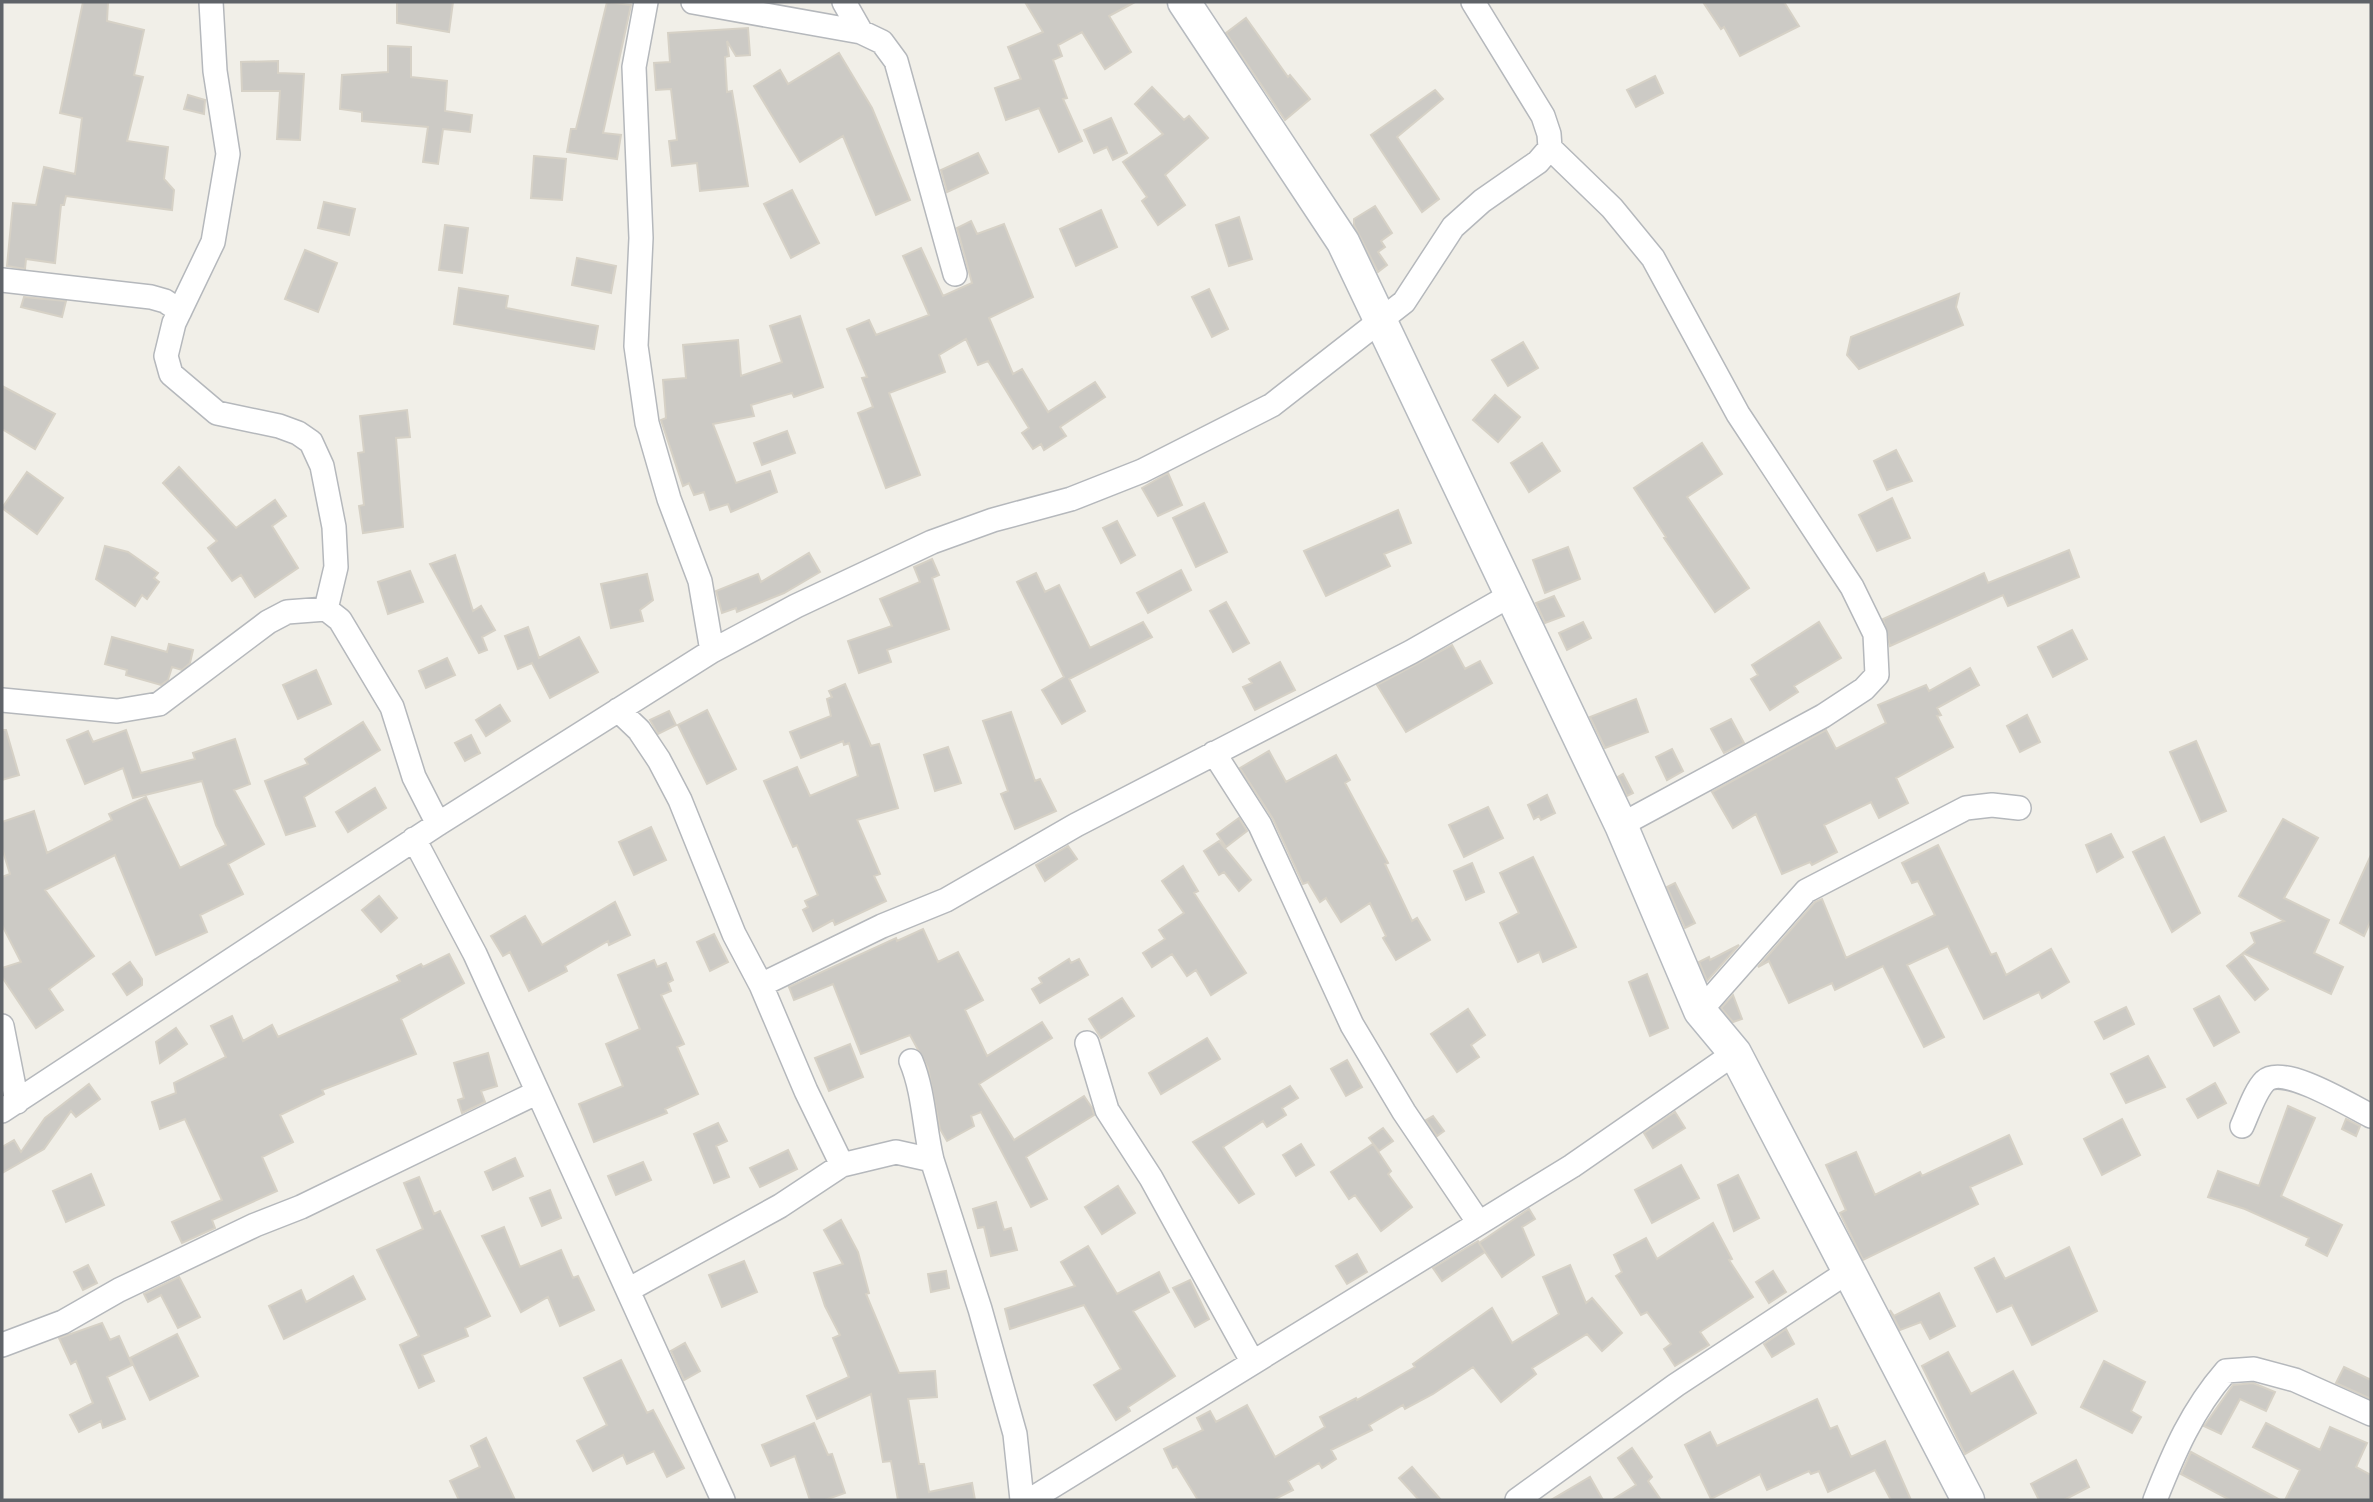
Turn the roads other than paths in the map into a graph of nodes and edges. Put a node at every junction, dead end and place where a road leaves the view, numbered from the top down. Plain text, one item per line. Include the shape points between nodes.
1 (211, 2) edge
2 (646, 2) edge
3 (693, 2) edge
4 (843, 2) edge
5 (1473, 2) edge
6 (1193, 5) edge
7 (823, 27) junction
8 (861, 32) junction
9 (1549, 148) junction
10 (955, 274) dead end
11 (2, 280) edge
12 (180, 311) junction
13 (1382, 320) junction
14 (1511, 595) junction
15 (326, 609) junction
16 (712, 651) junction
17 (2, 700) edge
18 (618, 710) junction
19 (1213, 752) junction
20 (2019, 808) dead end
21 (438, 824) junction
22 (1621, 825) junction
23 (414, 839) junction
24 (761, 985) junction
25 (1700, 1011) junction
26 (2, 1026) edge
27 (1087, 1043) dead end
28 (1735, 1053) junction
29 (911, 1061) dead end
30 (536, 1093) junction
31 (10, 1106) edge
32 (2371, 1116) edge
33 (2242, 1126) dead end
34 (932, 1160) junction
35 (842, 1165) junction
36 (1479, 1223) junction
37 (1849, 1271) junction
38 (628, 1290) junction
39 (2, 1345) edge
40 (1252, 1361) junction
41 (2371, 1414) edge
42 (1019, 1460) junction
43 (1061, 1480) junction
44 (723, 1500) edge
45 (1022, 1500) edge
46 (1030, 1500) edge
47 (1517, 1500) edge
48 (1968, 1500) edge
49 (2155, 1500) edge

1 - 12 street via 215,71 228,154 213,242
2 - 16 street via 634,67 642,238 636,346 647,423 700,581
3 - 7 street
4 - 7 street
4 - 8 street
5 - 9 street via 1543,116
6 - 13 street via 1343,242
7 - 8 street
8 - 10 street via 882,42 896,61
9 - 13 street via 1538,162 1453,227 1404,302
9 - 22 street via 1612,208 1653,258 1738,414 1852,587 1875,634 1877,675 1864,690
11 - 12 street via 151,297
12 - 15 street via 166,356 171,374 187,391 217,414 279,426 311,442 322,466 334,527 335,567
13 - 14 street
13 - 16 street via 1272,404 1165,460 1071,499 932,542
14 - 19 street via 1411,652
14 - 22 street
15 - 17 street via 288,612 268,622 159,704 117,710
15 - 21 street via 340,620 392,707 414,778
16 - 18 street
18 - 21 street
18 - 24 street via 639,730 680,800 734,934
19 - 24 street via 946,900
19 - 36 street via 1260,825 1352,1026
20 - 25 street via 1966,808 1807,891
21 - 23 street
22 - 25 street
23 - 30 street via 475,954
23 - 31 street
24 - 35 street
25 - 28 street
26 - 31 street
27 - 40 street via 1107,1110 1151,1178
28 - 36 street via 1572,1166
28 - 37 street
29 - 34 street via 919,1079
30 - 38 street
30 - 39 street via 142,1279 63,1322
32 - 33 street via 2293,1078 2276,1075 2264,1082
34 - 35 street via 896,1152
34 - 42 street via 980,1309
35 - 38 street via 780,1206
36 - 40 street
37 - 47 street via 1676,1385
37 - 48 street
38 - 44 street
40 - 43 street
41 - 49 street via 2295,1380 2254,1368 2226,1371 2180,1436
42 - 43 street
42 - 45 street
43 - 46 street

